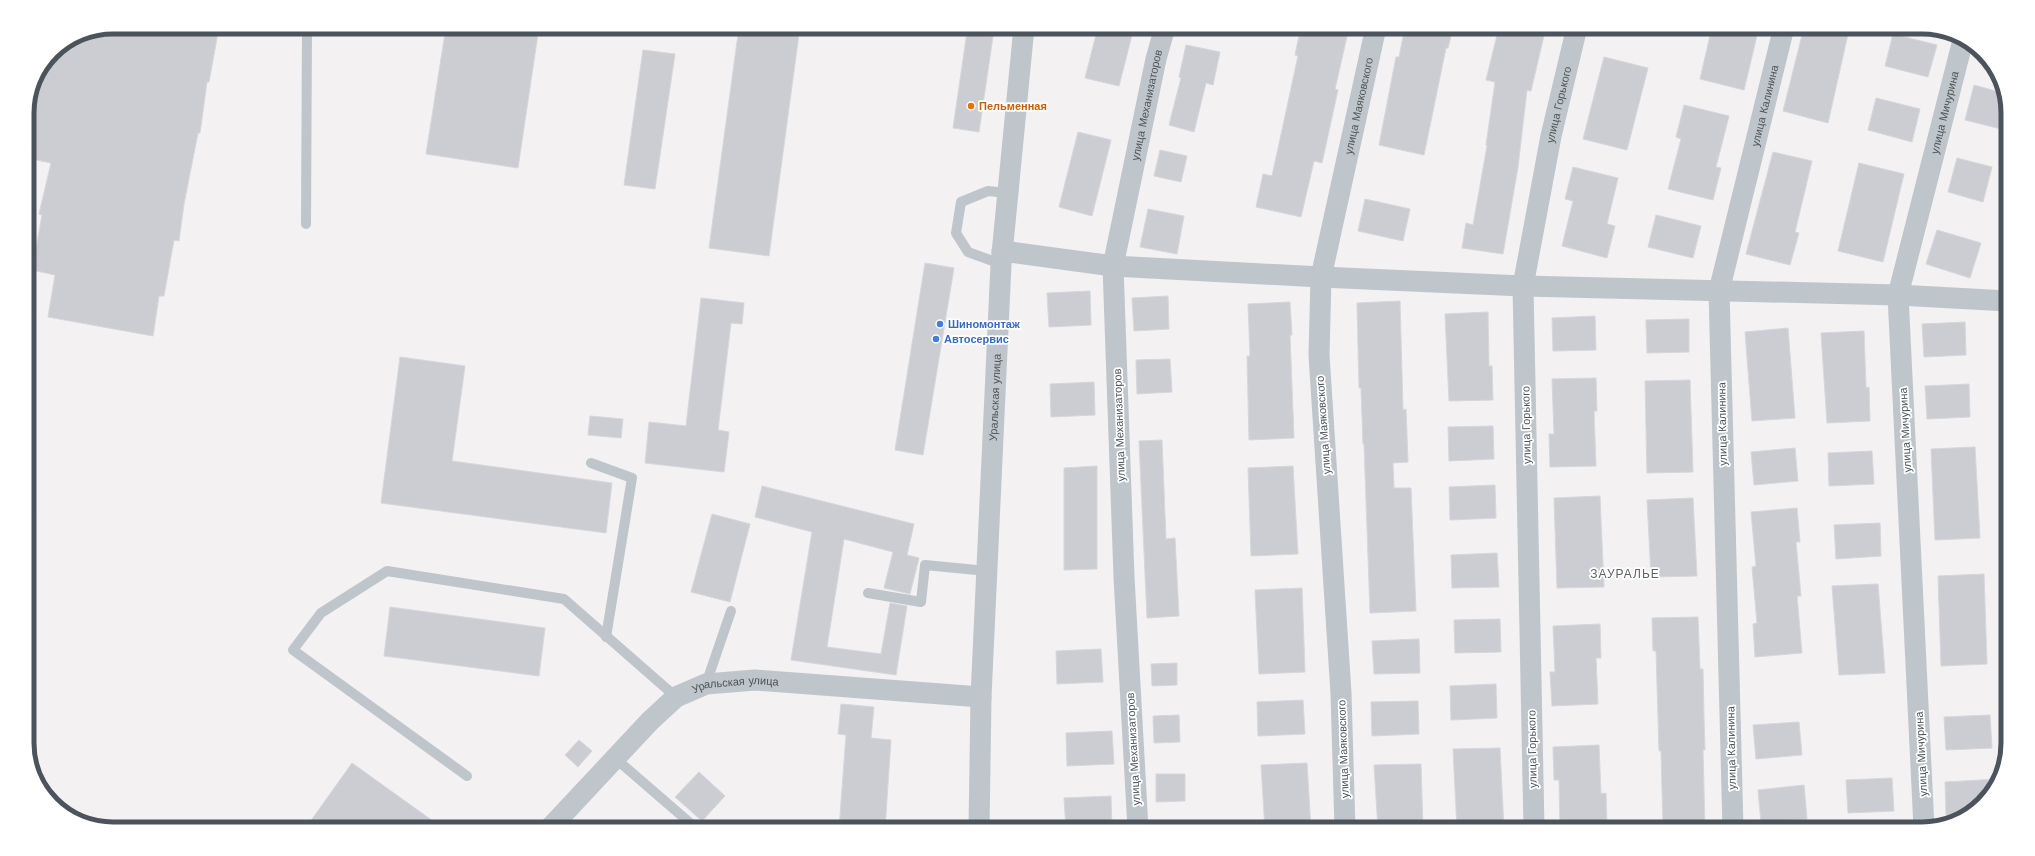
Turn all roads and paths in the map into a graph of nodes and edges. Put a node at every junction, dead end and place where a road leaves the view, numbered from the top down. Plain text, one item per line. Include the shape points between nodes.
1 (307, 34) edge
2 (1023, 34) edge
3 (1163, 34) edge
4 (1374, 34) edge
5 (1575, 34) edge
6 (1782, 34) edge
7 (1962, 45) edge
8 (1008, 193) junction
9 (306, 224) dead end
10 (1001, 257) junction
11 (1113, 266) junction
12 (1321, 277) junction
13 (1523, 286) junction
14 (1719, 291) junction
15 (1898, 295) junction
16 (2001, 301) edge
17 (591, 463) dead end
18 (986, 571) junction
19 (868, 593) dead end
20 (731, 611) dead end
21 (606, 637) junction
22 (706, 684) junction
23 (676, 697) junction
24 (981, 697) junction
25 (616, 759) junction
26 (467, 776) dead end
27 (556, 822) edge
28 (689, 822) edge
29 (979, 822) edge
30 (1138, 822) edge
31 (1346, 822) edge
32 (1534, 822) edge
33 (1733, 822) edge
34 (1924, 822) edge

1 - 9 lane
2 - 8 street, Уральская улица
3 - 11 street, улица Механизаторов
4 - 12 street, улица Маяковского
5 - 13 street, улица Горького via 1551,136
6 - 14 street, улица Калинина
7 - 15 street, улица Мичурина
8 - 10 street, Уральская улица
8 - 10 lane via 988,191 961,202 956,233 968,252
10 - 11 street
10 - 18 street, Уральская улица
11 - 12 street
11 - 30 street, улица Механизаторов via 1124,577
12 - 13 street
12 - 31 street, улица Маяковского via 1319,356 1342,693
13 - 14 street
13 - 32 street, улица Горького
14 - 15 street
14 - 33 street, улица Калинина
15 - 16 street
15 - 34 street, улица Мичурина
17 - 21 lane via 632,478
18 - 19 lane via 926,565 921,602
18 - 24 street, Уральская улица
20 - 22 lane
21 - 23 lane
21 - 26 lane via 564,599 387,571 321,613 293,650
22 - 23 street, Уральская улица
22 - 24 street, Уральская улица via 755,680
23 - 25 street, Уральская улица
24 - 29 street, Уральская улица
25 - 27 street, Уральская улица
25 - 28 lane

